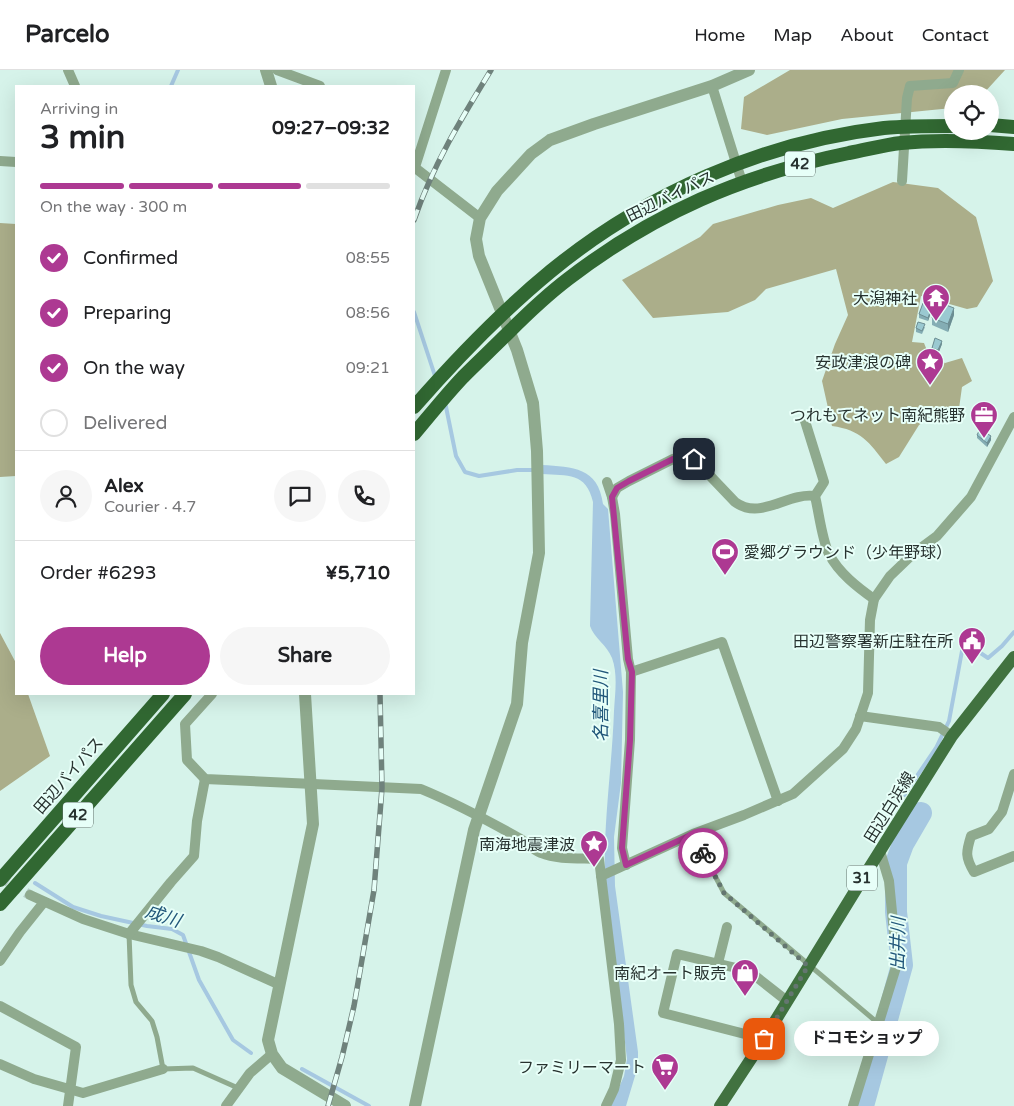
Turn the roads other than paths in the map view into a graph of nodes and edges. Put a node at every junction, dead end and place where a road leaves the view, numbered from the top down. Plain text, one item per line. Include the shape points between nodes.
1 (68, 70) edge
2 (266, 70) edge
3 (277, 70) edge
4 (446, 70) edge
5 (749, 70) edge
6 (959, 70) edge
7 (75, 85) edge
8 (271, 85) edge
9 (317, 85) edge
10 (712, 86) junction
11 (944, 126) edge
12 (999, 126) edge
13 (1014, 127) edge
14 (1014, 144) edge
15 (0, 160) edge
16 (15, 162) edge
17 (415, 164) edge
18 (736, 164) junction
19 (415, 168) edge
20 (902, 180) dead end
21 (742, 182) junction
22 (480, 218) junction
23 (415, 406) edge
24 (1014, 417) edge
25 (805, 421) dead end
26 (415, 433) edge
27 (606, 482) dead end
28 (815, 496) junction
29 (612, 497) junction
30 (874, 599) junction
31 (1014, 657) edge
32 (632, 672) junction
33 (162, 695) edge
34 (183, 695) edge
35 (211, 695) edge
36 (305, 695) edge
37 (860, 716) junction
38 (952, 736) junction
39 (1014, 774) edge
40 (205, 779) junction
41 (310, 784) junction
42 (778, 800) junction
43 (478, 816) junction
44 (693, 834) junction
45 (880, 851) junction
46 (1014, 856) edge
47 (624, 866) junction
48 (602, 875) junction
49 (0, 880) edge
50 (30, 895) tunnel mouth
51 (44, 902) junction
52 (0, 904) edge
53 (727, 927) dead end
54 (129, 934) junction
55 (0, 961) edge
56 (718, 963) junction
57 (808, 966) junction
58 (280, 985) junction
59 (787, 1001) junction
60 (0, 1006) edge
61 (879, 1025) junction
62 (764, 1039) junction
63 (272, 1054) junction
64 (0, 1064) edge
65 (163, 1068) junction
66 (238, 1088) junction
67 (70, 1089) junction
68 (68, 1106) edge
69 (226, 1106) edge
70 (345, 1106) edge
71 (415, 1106) edge
72 (606, 1106) edge
73 (720, 1106) edge
74 (854, 1106) edge

1 - 7 street
2 - 8 street
3 - 9 street
4 - 17 street
5 - 10 street
6 - 20 street via 953,83 910,86
10 - 18 street
10 - 22 street via 550,140 497,191
11 - 18 highway, 田辺バイパス / 42 via 884,128 826,138
12 - 13 highway
14 - 21 highway, 田辺バイパス / 42 via 972,140 900,143 807,162
15 - 16 street
18 - 21 street
18 - 23 highway, 田辺バイパス / 42 via 646,206 551,270 511,306
19 - 22 street
21 - 26 highway, 田辺バイパス / 42 via 712,193 637,231 567,280 462,378
22 - 43 street via 476,239 479,256 517,350 533,404 539,553 522,644 517,704
24 - 30 street via 971,497 937,536 890,576
25 - 28 street via 824,482
27 - 29 street
28 - 29 street via 799,496 759,509 742,507 694,459 683,457 629,481 617,488
28 - 30 street via 829,553 849,580
29 - 32 street
30 - 37 street via 870,620 868,693
31 - 38 main road, 田辺白浜線 / 31
32 - 42 street via 722,642
32 - 47 street via 622,848
33 - 49 highway, 田辺バイパス / 42
34 - 52 highway, 田辺バイパス / 42
35 - 40 street via 185,724 184,734 186,760
36 - 41 street
37 - 38 street via 939,728
37 - 42 street via 843,749 793,794
38 - 45 main road, 田辺白浜線 / 31
39 - 46 street via 1002,812 989,829 971,836 966,851 974,872
40 - 41 street
40 - 54 street via 194,856
41 - 43 street via 422,789
41 - 58 street via 313,824
42 - 44 street
43 - 48 street via 541,853 564,858 599,859
43 - 71 street
44 - 47 street
44 - 57 lane via 724,893
45 - 57 main road, 田辺白浜線 / 31
45 - 61 street via 889,881 897,964
47 - 48 street
48 - 72 street via 620,1024 621,1060
50 - 51 street
51 - 54 street
51 - 55 street
53 - 56 street
54 - 58 street via 201,951
54 - 65 lane via 131,985 136,1002 152,1021
56 - 59 street via 749,971
56 - 62 street via 677,954 663,1013
57 - 59 main road, 田辺白浜線 / 31
57 - 61 lane
58 - 63 street via 268,1040
59 - 62 main road, 田辺白浜線 / 31
60 - 67 street via 76,1047
61 - 74 street
62 - 73 main road, 田辺白浜線 / 31
63 - 66 street
63 - 70 street via 282,1068
64 - 67 street via 34,1079
65 - 66 lane via 193,1068
65 - 67 street via 83,1093
66 - 69 street
67 - 68 street

